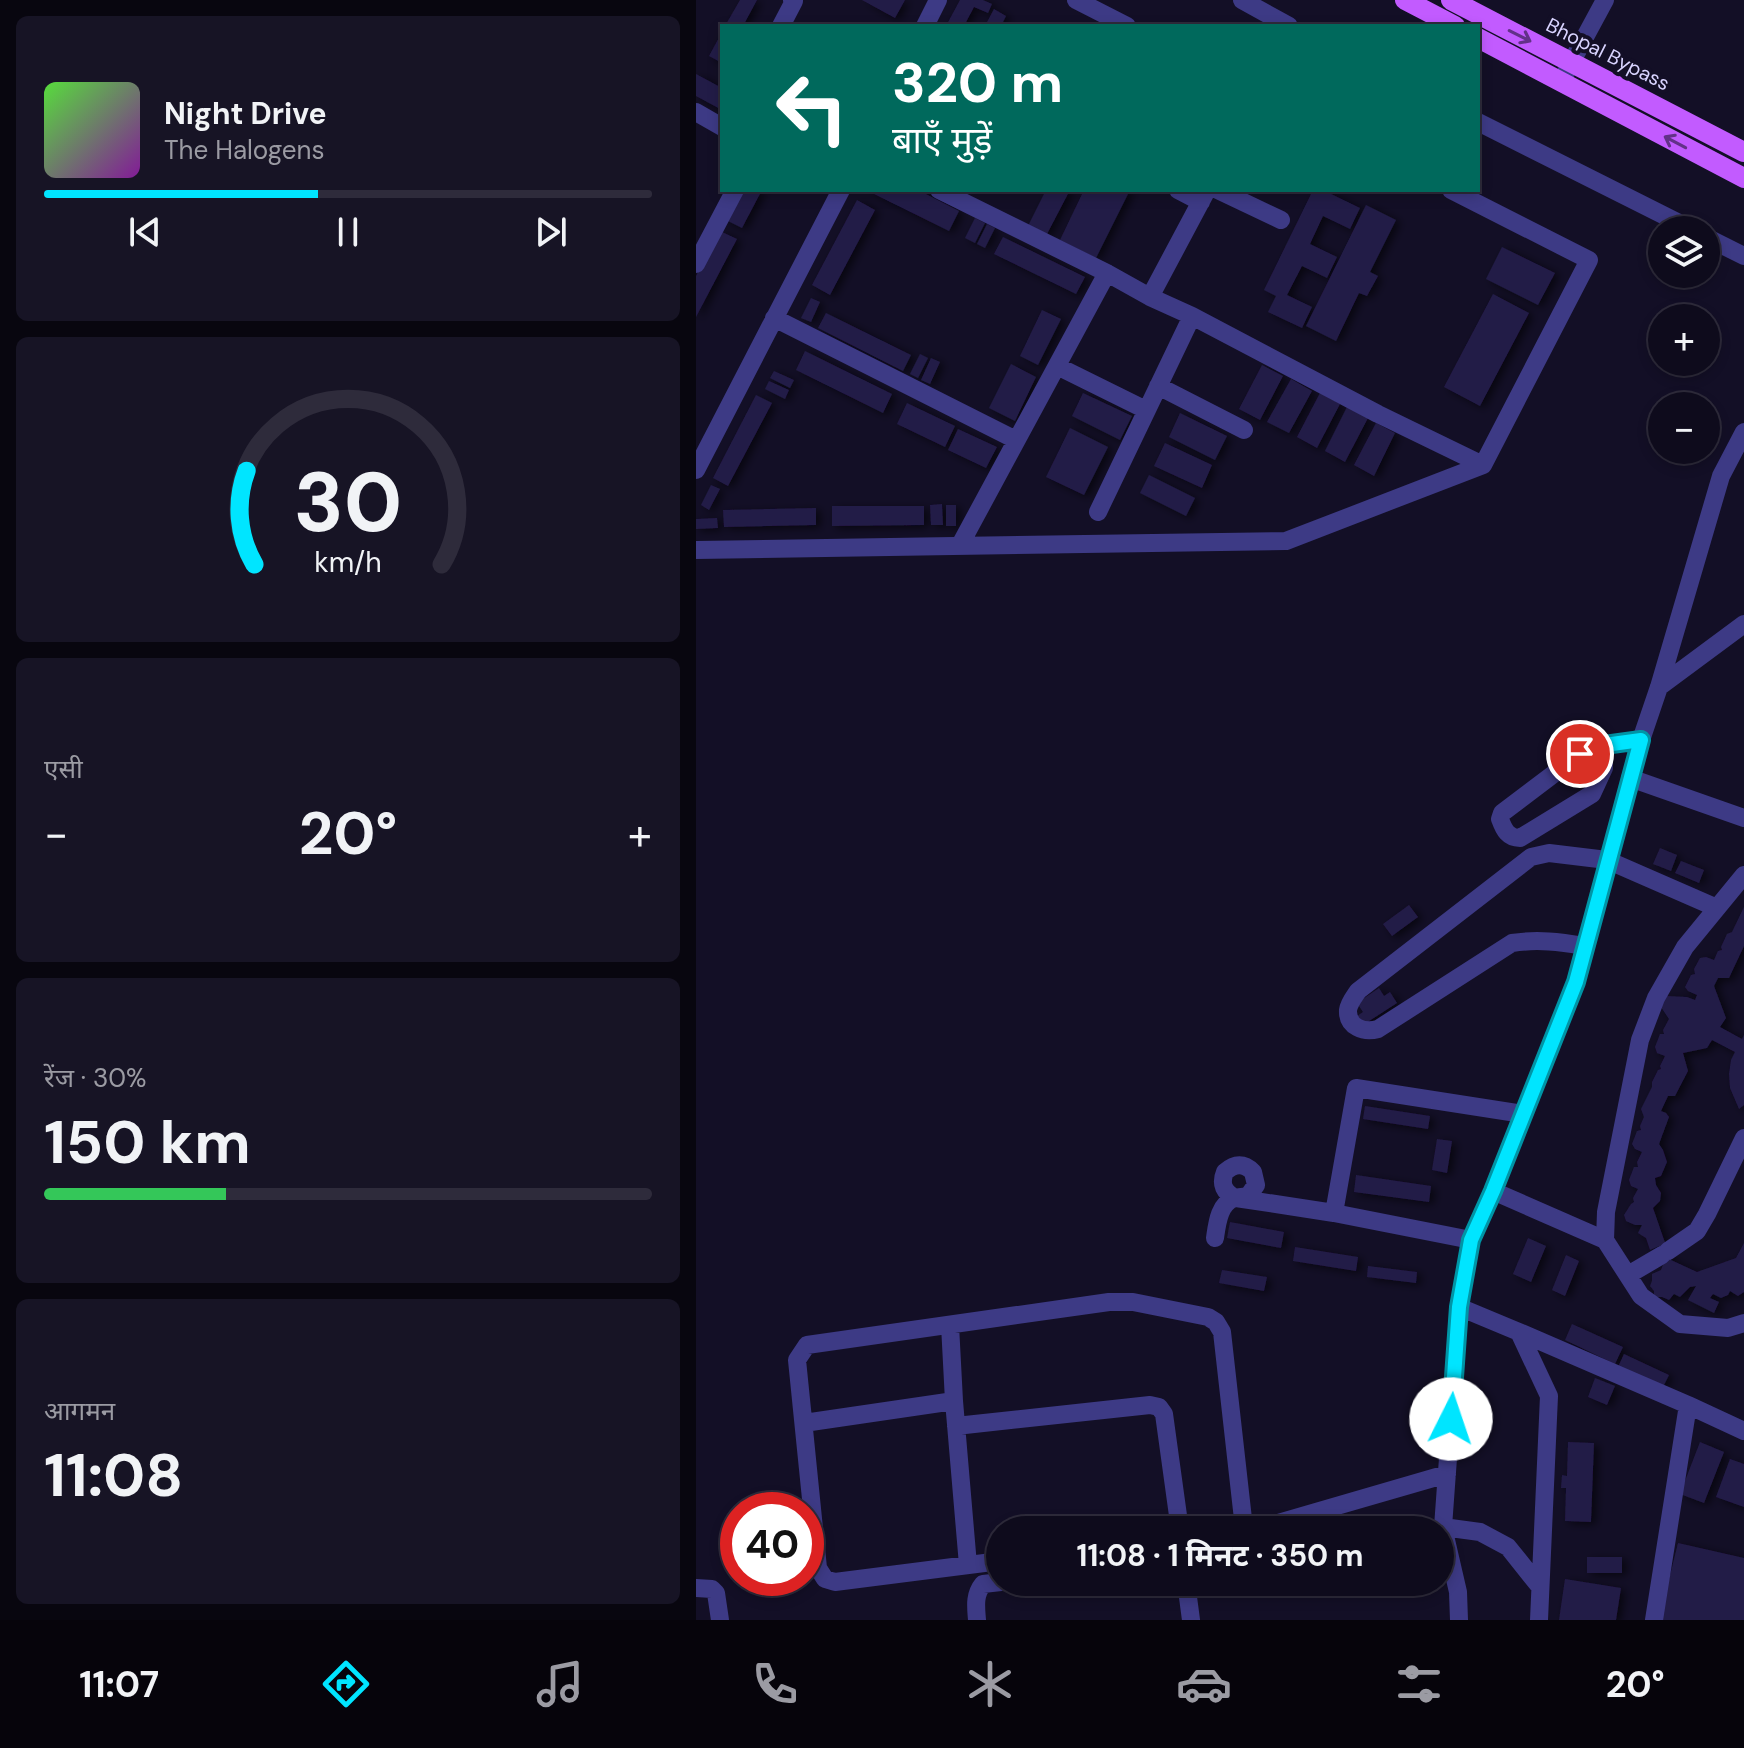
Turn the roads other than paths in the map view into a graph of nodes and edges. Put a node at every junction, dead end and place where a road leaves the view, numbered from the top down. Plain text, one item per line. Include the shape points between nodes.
1 (792, 0) edge
2 (938, 0) edge
3 (1076, 0) edge
4 (1242, 0) edge
5 (1405, 0) edge
6 (1451, 0) edge
7 (1605, 0) edge
8 (782, 24) edge
9 (926, 24) edge
10 (1123, 24) edge
11 (1285, 24) edge
12 (1451, 24) edge
13 (1480, 39) edge
14 (1571, 62) junction
15 (1561, 82) junction
16 (696, 112) edge
17 (1480, 123) edge
18 (720, 126) edge
19 (1744, 152) edge
20 (1744, 178) edge
21 (734, 192) edge
22 (840, 192) edge
23 (943, 192) edge
24 (1222, 192) edge
25 (1455, 192) edge
26 (1204, 196) edge
27 (1665, 216) edge
28 (1281, 220) dead end
29 (1720, 244) edge
30 (1744, 256) edge
31 (696, 264) edge
32 (1107, 273) junction
33 (1150, 297) junction
34 (1192, 316) junction
35 (774, 318) junction
36 (1057, 366) junction
37 (1158, 386) junction
38 (1146, 410) junction
39 (1244, 430) dead end
40 (1744, 432) edge
41 (1016, 440) junction
42 (1483, 465) junction
43 (696, 470) edge
44 (1098, 512) dead end
45 (960, 545) junction
46 (696, 550) edge
47 (1744, 624) edge
48 (1659, 687) junction
49 (1641, 740) junction
50 (1604, 745) junction
51 (1630, 778) junction
52 (1744, 818) edge
53 (1607, 860) junction
54 (1744, 875) edge
55 (1717, 908) junction
56 (1585, 946) junction
57 (1523, 1114) junction
58 (1744, 1138) edge
59 (1493, 1191) junction
60 (1334, 1213) junction
61 (1215, 1238) dead end
62 (1471, 1240) junction
63 (1605, 1240) junction
64 (1628, 1275) junction
65 (1459, 1307) junction
66 (1744, 1323) edge
67 (950, 1325) junction
68 (1519, 1332) junction
69 (954, 1401) junction
70 (1688, 1405) junction
71 (804, 1423) junction
72 (956, 1426) junction
73 (1744, 1431) edge
74 (1447, 1474) junction
75 (1178, 1516) edge
76 (1234, 1516) edge
77 (1301, 1516) edge
78 (1444, 1516) edge
79 (1454, 1528) edge
80 (986, 1563) edge
81 (968, 1565) junction
82 (1454, 1575) edge
83 (986, 1584) edge
84 (1540, 1587) junction
85 (696, 1588) edge
86 (1188, 1596) edge
87 (720, 1620) edge
88 (977, 1620) edge
89 (1191, 1620) edge
90 (1459, 1620) edge
91 (1539, 1620) edge
92 (1654, 1620) edge

1 - 8 street
2 - 9 street
3 - 10 street
4 - 11 street
5 - 12 main road
6 -> 14 main road, Bhopal Bypass
7 - 14 street
13 - 15 main road
14 - 15 street
14 - 19 main road, Bhopal Bypass
20 -> 15 main road
16 - 18 street
17 - 27 street
21 - 31 street
22 - 35 street
23 - 32 street
24 - 28 street
25 - 42 street via 1589,260
26 - 33 street
29 - 30 street
32 - 33 street
32 - 36 street
33 - 34 street
34 - 37 street
34 - 42 street
35 - 41 street
35 - 43 street
36 - 38 street
36 - 41 street
37 - 38 street
37 - 39 street
38 - 44 street
40 - 48 street via 1721,476
41 - 45 street
42 - 45 street via 1286,541
45 - 46 street
47 - 48 street
48 - 49 street
49 - 50 street
49 - 51 street
50 - 50 street via 1580,754 1502,813 1506,834 1520,838 1592,794 1604,768
51 - 52 street
51 - 53 street
53 - 55 street
53 - 56 street
53 - 56 street via 1549,853 1531,857 1358,991 1348,1012 1351,1022 1359,1030 1378,1029 1512,943 1554,940
54 - 55 street
55 - 63 street via 1685,947 1640,1040
56 - 57 street via 1576,982
57 - 59 street
57 - 60 street via 1356,1088
58 - 64 street via 1697,1231
59 - 62 street
59 - 63 street
60 - 61 street via 1236,1198 1223,1207
60 - 62 street
62 - 65 street
63 - 64 street
64 - 66 street via 1641,1296 1680,1324 1728,1328
65 - 68 street
65 - 74 street
67 - 69 street
67 - 71 street via 807,1345 797,1360
67 - 76 street via 1109,1302 1133,1302 1216,1322 1222,1332
68 - 70 street
68 - 84 street via 1549,1396
69 - 71 street
69 - 72 street
70 - 73 street
70 - 92 street
71 - 81 street via 818,1568 825,1579
72 - 75 street via 1159,1407
72 - 81 street
74 - 77 street
74 - 78 street
79 - 84 street via 1480,1532 1508,1547
80 - 81 street
82 - 90 street
83 - 88 street via 980,1588
84 - 91 street
85 - 87 street via 716,1593
86 - 89 street

